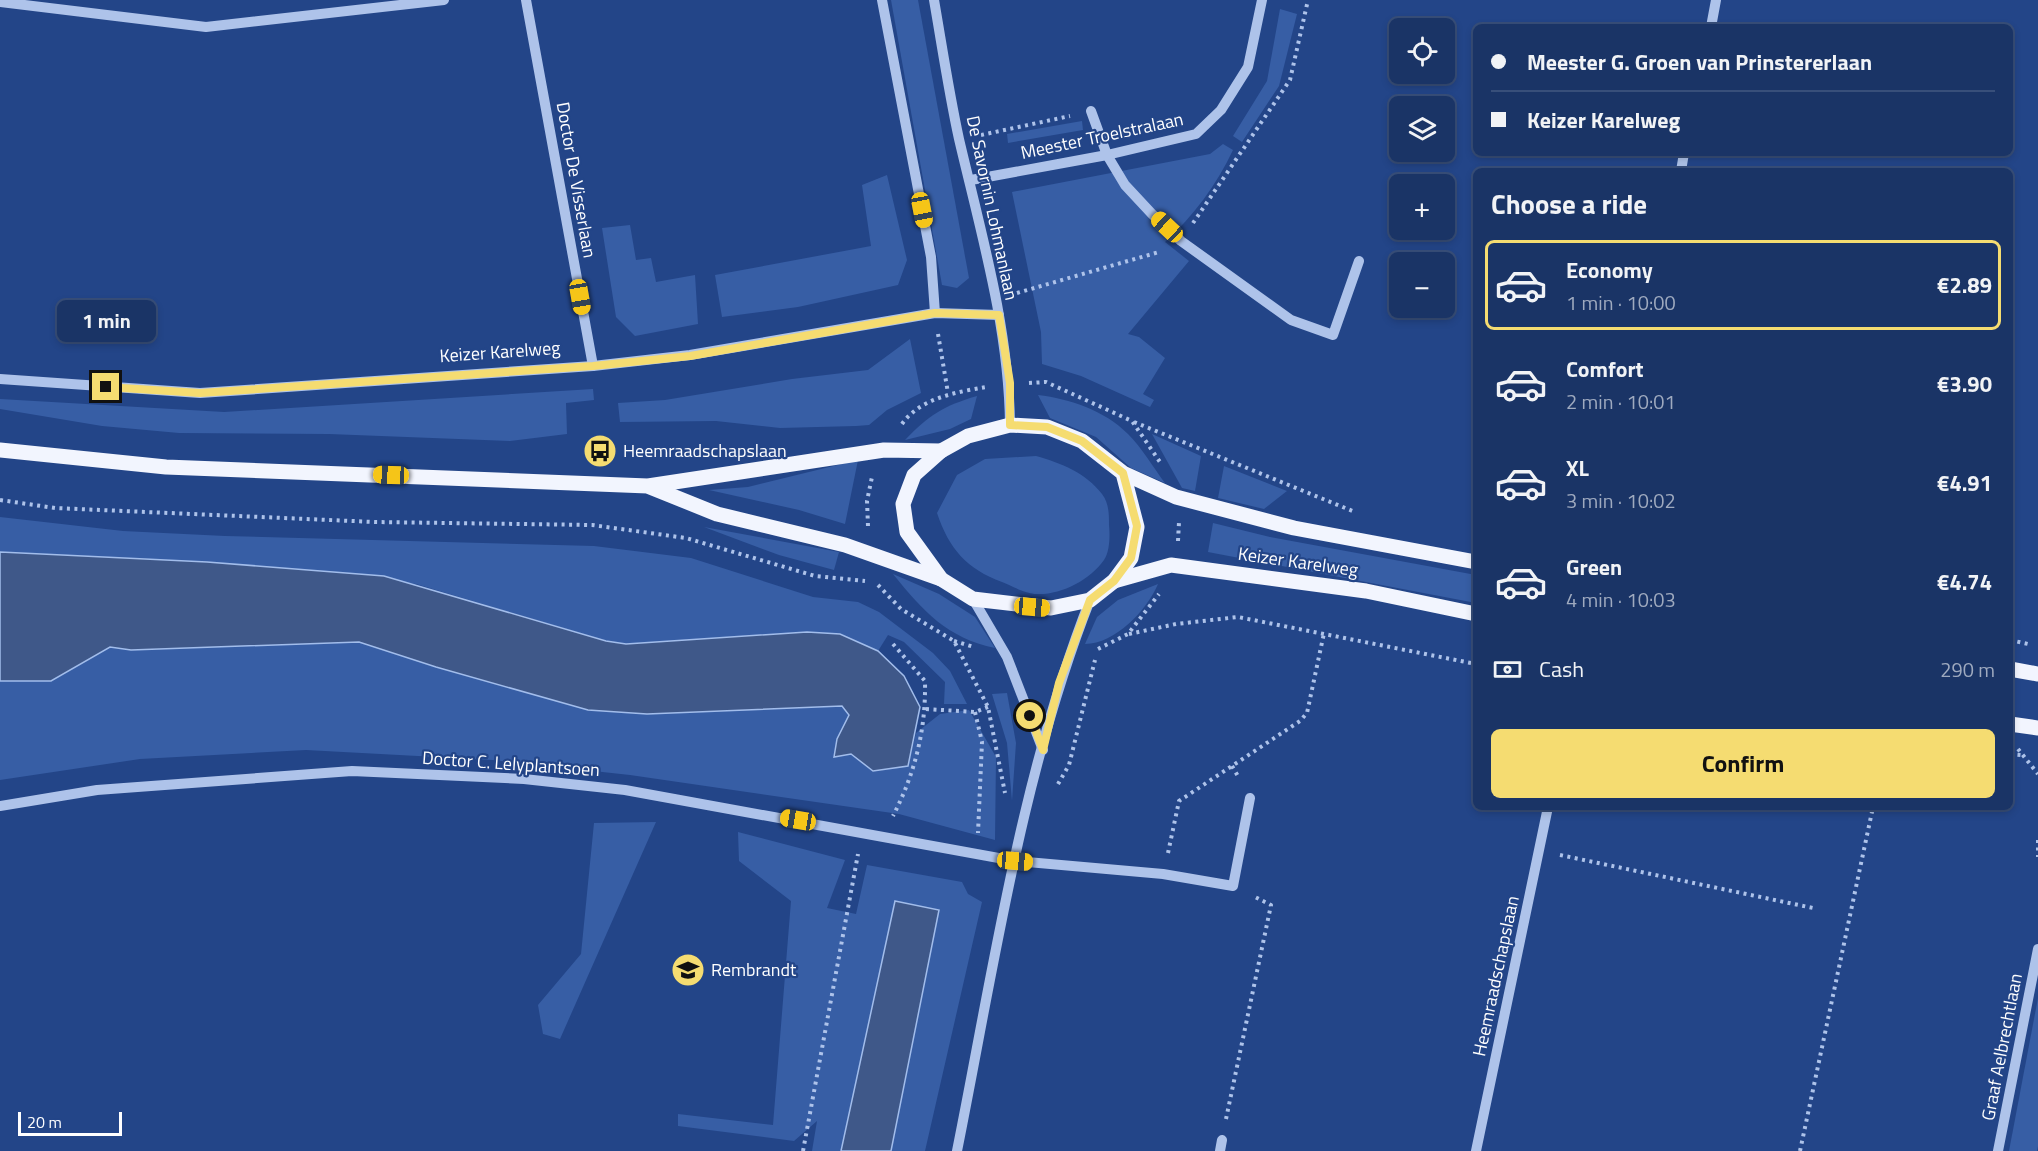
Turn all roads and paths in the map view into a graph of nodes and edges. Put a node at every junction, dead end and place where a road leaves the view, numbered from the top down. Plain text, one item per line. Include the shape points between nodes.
1 (444, 0) edge
2 (526, 0) edge
3 (882, 0) edge
4 (934, 0) edge
5 (1262, 0) edge
6 (1308, 0) edge
7 (1716, 0) edge
8 (0, 2) edge
9 (1712, 24) edge
10 (1091, 111) joint
11 (960, 139) junction
12 (1107, 154) junction
13 (970, 180) junction
14 (1181, 241) junction
15 (1359, 261) dead end
16 (996, 298) junction
17 (935, 313) junction
18 (999, 315) junction
19 (593, 366) junction
20 (0, 379) edge
21 (948, 393) dead end
22 (1132, 421) dead end
23 (1010, 425) junction
24 (0, 450) edge
25 (941, 452) junction
26 (1123, 473) junction
27 (648, 486) junction
28 (1176, 497) junction
29 (0, 500) edge
30 (1362, 514) dead end
31 (1473, 561) edge
32 (1171, 565) junction
33 (941, 579) junction
34 (1114, 581) junction
35 (973, 599) junction
36 (1090, 600) junction
37 (1473, 613) edge
38 (1324, 633) junction
39 (1128, 634) dead end
40 (893, 644) dead end
41 (1473, 663) edge
42 (2013, 670) edge
43 (2038, 674) edge
44 (988, 707) junction
45 (926, 708) junction
46 (975, 712) junction
47 (2013, 724) edge
48 (2038, 728) edge
49 (1043, 750) junction
50 (2013, 754) edge
51 (2021, 755) dead end
52 (1250, 798) dead end
53 (1006, 802) dead end
54 (0, 806) edge
55 (1547, 810) edge
56 (1872, 810) edge
57 (862, 831) junction
58 (883, 835) junction
59 (2038, 840) edge
60 (1539, 851) junction
61 (977, 853) junction
62 (2038, 857) edge
63 (1015, 861) junction
64 (1163, 873) junction
65 (1233, 886) junction
66 (1813, 908) dead end
67 (2038, 949) edge
68 (1221, 1146) edge
69 (803, 1151) edge
70 (957, 1151) edge
71 (1476, 1151) edge
72 (1800, 1151) edge
73 (1998, 1151) edge

1 - 8 street via 206,27
2 - 19 street, Doctor De Visserlaan
3 - 17 street via 931,257
4 - 11 street, De Savornin Lohmanlaan
5 - 12 street, Meester Troelstralaan via 1248,67 1221,110 1196,134
6 - 14 path via 1290,80
7 - 9 street
10 - 11 path
10 - 12 street
11 - 13 street, De Savornin Lohmanlaan
12 - 13 street, Meester Troelstralaan
12 - 14 street via 1125,185
13 - 16 street, De Savornin Lohmanlaan
14 - 15 street via 1291,320 1334,335
14 - 16 path via 1131,262
16 - 18 street, De Savornin Lohmanlaan
17 - 18 street, Keizer Karelweg
17 - 19 street, Keizer Karelweg via 690,356
17 - 21 path
18 - 23 street, De Savornin Lohmanlaan via 1010,383
19 - 20 street, Keizer Karelweg via 200,393
22 - 30 path
23 - 25 main road via 968,436
23 - 26 main road via 1047,427 1082,441
24 - 27 main road via 166,467
25 - 27 main road via 875,451
25 - 33 main road via 914,476 903,504 907,532
26 - 28 main road, Keizer Karelweg
26 - 34 main road via 1137,526 1131,558
27 - 33 main road via 717,514 845,545
28 - 31 main road, Keizer Karelweg via 1294,528
28 - 32 path via 1180,535
29 - 44 path via 55,508 375,522 592,525 686,538 814,576 874,582 901,609 954,641
32 - 34 main road, Keizer Karelweg
32 - 37 main road, Keizer Karelweg via 1366,591
33 - 35 main road
34 - 36 main road
35 - 36 main road via 1051,608
35 - 49 street via 1007,657
36 - 49 street via 1059,683
38 - 39 path via 1238,616
38 - 41 path
38 - 64 path via 1307,713 1179,801
40 - 45 path via 926,681
42 - 43 main road
44 - 46 path
44 - 53 path
45 - 46 path
45 - 58 path via 916,766
46 - 61 path via 982,742
47 - 48 main road
49 - 63 street
50 - 51 path
52 - 65 street
54 - 57 street, Doctor C. Lelyplantsoen via 97,790 352,771 524,779 625,790
55 - 60 street, Heemraadschapslaan
56 - 72 path
57 - 58 street, Doctor C. Lelyplantsoen
57 - 69 path
58 - 61 street, Doctor C. Lelyplantsoen
59 - 62 path
60 - 66 path
60 - 71 street, Heemraadschapslaan
61 - 63 street, Doctor C. Lelyplantsoen
63 - 64 street, Doctor C. Lelyplantsoen
63 - 70 street
64 - 65 street, Doctor C. Lelyplantsoen
65 - 68 path via 1270,905
67 - 73 street, Graaf Aelbrechtlaan

